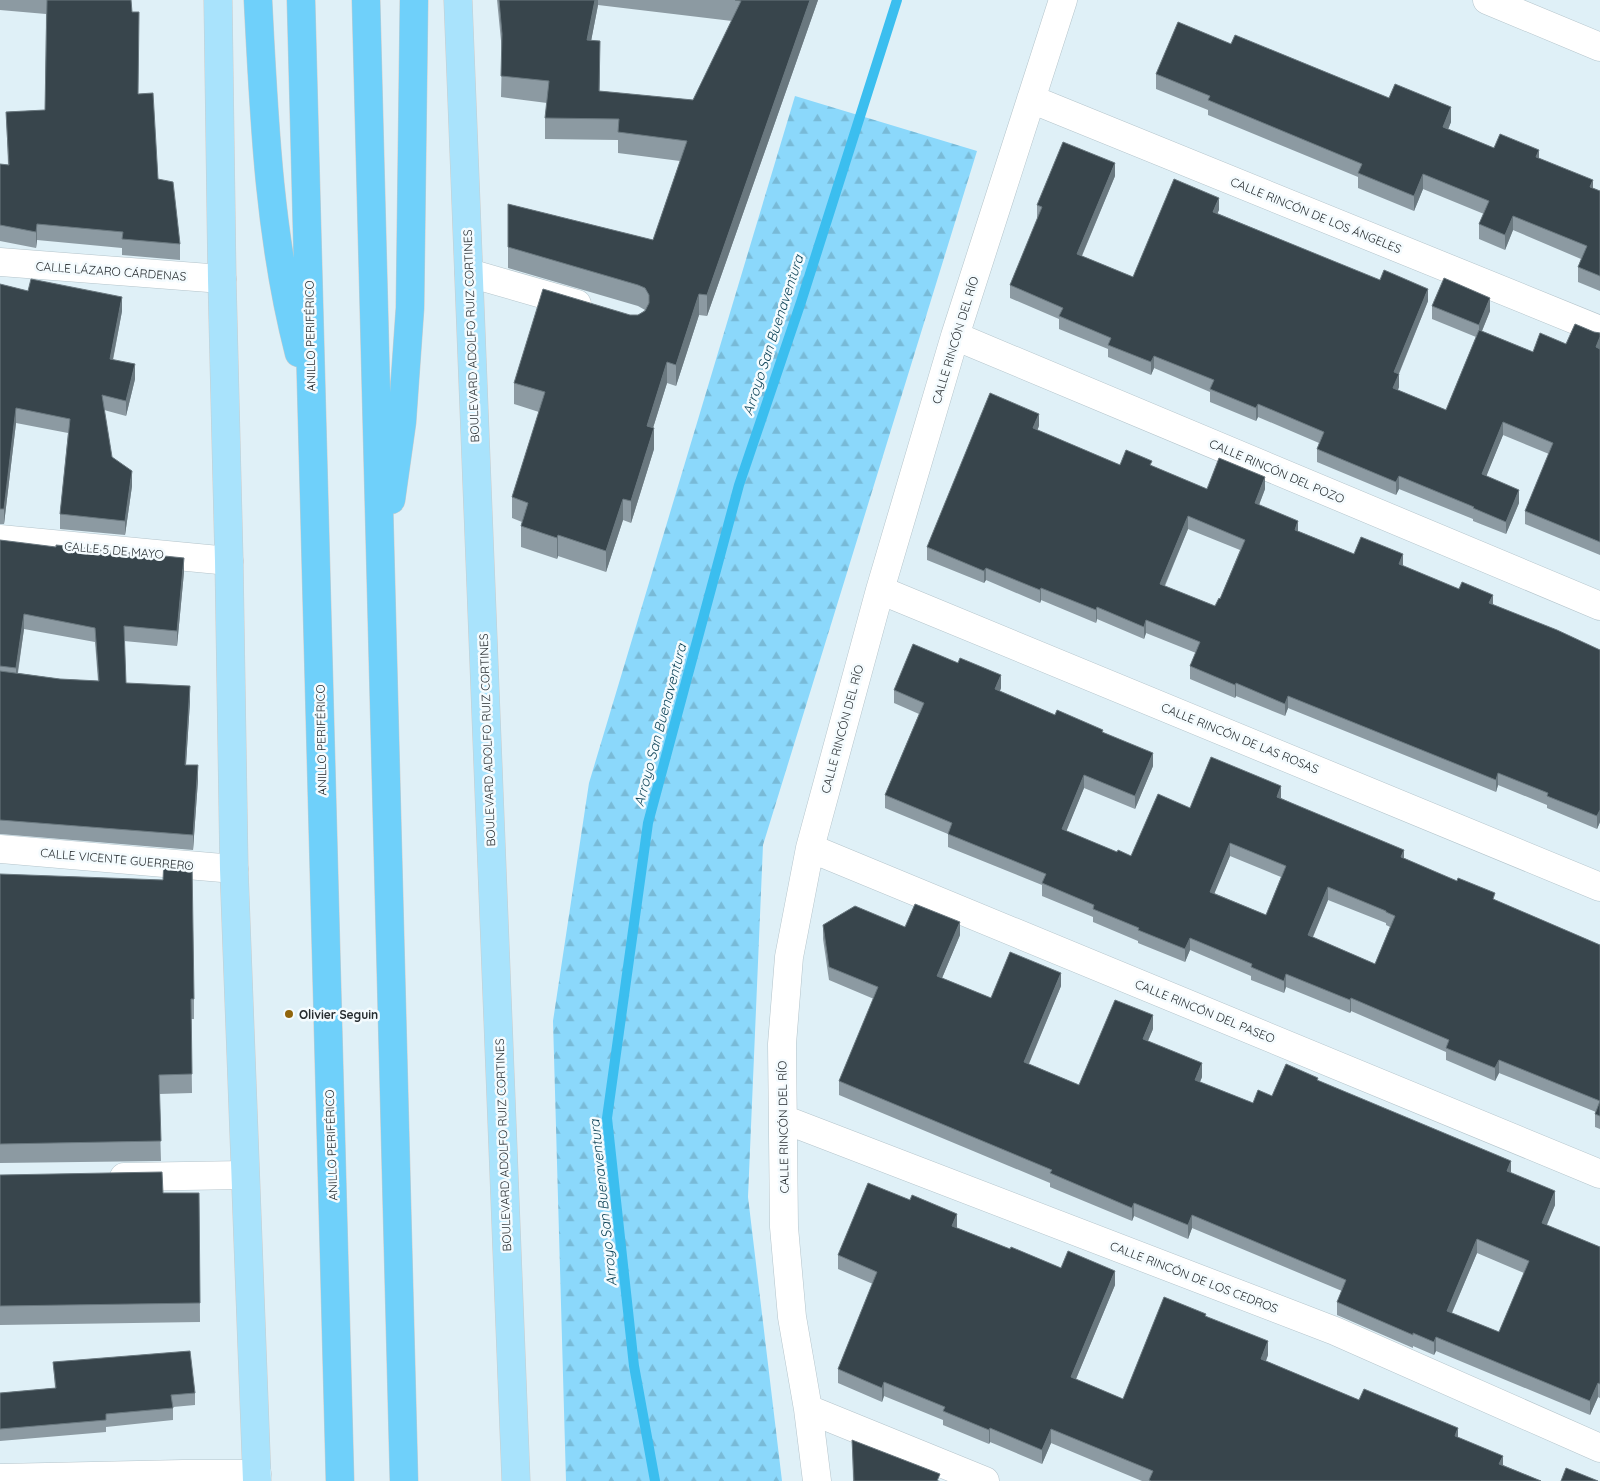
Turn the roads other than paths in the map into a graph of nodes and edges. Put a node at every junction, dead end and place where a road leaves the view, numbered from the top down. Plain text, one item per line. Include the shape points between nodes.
1 (218, 0) edge
2 (258, 0) edge
3 (301, 0) edge
4 (366, 0) edge
5 (414, 0) edge
6 (458, 0) edge
7 (1062, 0) edge
8 (1487, 0) edge
9 (1600, 47) edge
10 (1031, 99) junction
11 (0, 262) edge
12 (469, 273) junction
13 (222, 279) junction
14 (597, 310) edge
15 (1600, 330) edge
16 (955, 336) junction
17 (312, 405) junction
18 (0, 539) edge
19 (380, 557) junction
20 (229, 561) junction
21 (880, 590) junction
22 (1600, 606) edge
23 (810, 848) junction
24 (0, 849) edge
25 (234, 869) junction
26 (1600, 887) edge
27 (783, 1119) junction
28 (1600, 1174) edge
29 (244, 1175) junction
30 (98, 1177) edge
31 (808, 1409) junction
32 (1600, 1448) edge
33 (0, 1478) edge
34 (257, 1478) edge
35 (340, 1481) edge
36 (404, 1481) edge
37 (516, 1481) edge
38 (817, 1481) edge
39 (985, 1481) edge

1 - 13 main road
2 - 17 highway via 270,188 293,330
3 - 17 highway, ANILLO PERIFÉRICO
4 - 19 highway
5 - 19 highway via 408,366 393,490
6 - 12 main road, BOULEVARD ADOLFO RUIZ CORTINES
7 - 10 street, CALLE RINCÓN DEL RÍO
8 - 9 street
10 - 15 street, CALLE RINCÓN DE LOS ÁNGELES
10 - 16 street, CALLE RINCÓN DEL RÍO
11 - 13 street, CALLE LÁZARO CÁRDENAS
12 - 14 street
12 - 37 main road, BOULEVARD ADOLFO RUIZ CORTINES
13 - 20 main road
16 - 21 street, CALLE RINCÓN DEL RÍO
16 - 22 street, CALLE RINCÓN DEL POZO
17 - 35 highway, ANILLO PERIFÉRICO
18 - 20 street, CALLE 5 DE MAYO
19 - 36 highway
20 - 25 main road
21 - 23 street, CALLE RINCÓN DEL RÍO
21 - 26 street, CALLE RINCÓN DE LAS ROSAS
23 - 27 street, CALLE RINCÓN DEL RÍO via 788,957 782,1044
23 - 28 street, CALLE RINCÓN DEL PASEO
24 - 25 street, CALLE VICENTE GUERRERO
25 - 29 main road
27 - 31 street, CALLE RINCÓN DEL RÍO via 785,1236 792,1318
27 - 32 street, CALLE RINCÓN DE LOS CEDROS via 1335,1331
29 - 30 street
29 - 34 main road
31 - 38 street, CALLE RINCÓN DEL RÍO
31 - 39 street
33 - 34 street via 183,1474

